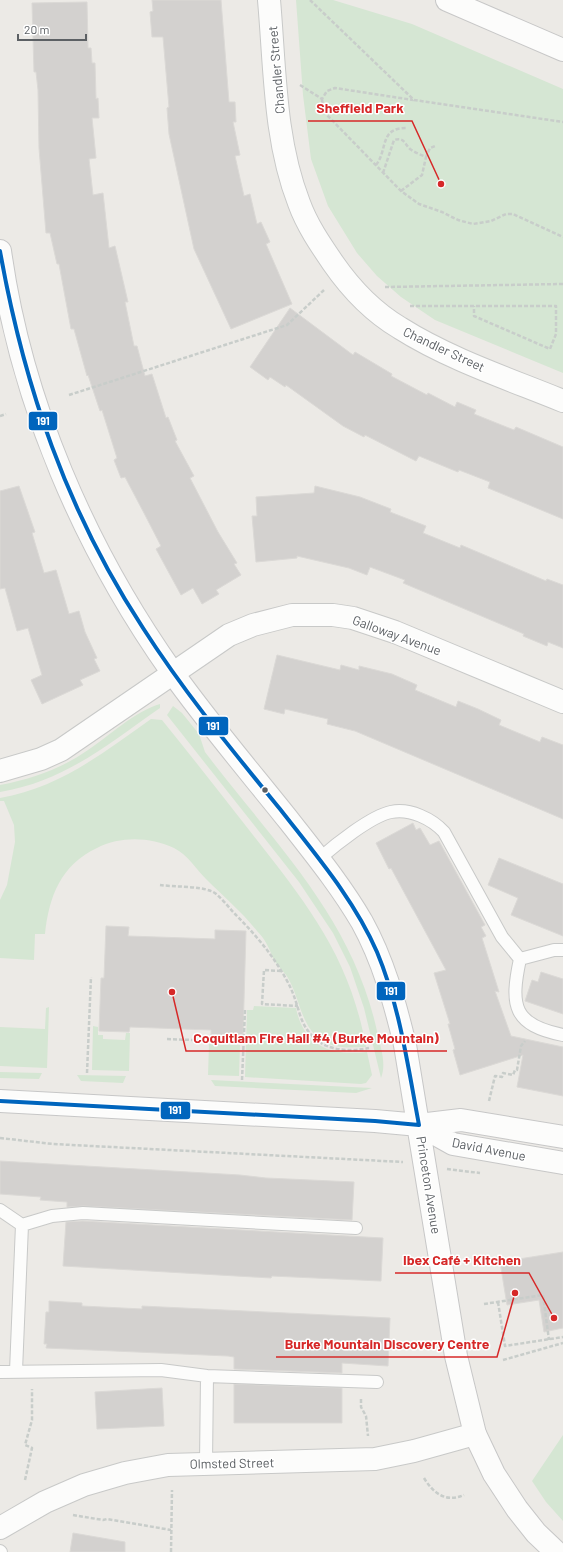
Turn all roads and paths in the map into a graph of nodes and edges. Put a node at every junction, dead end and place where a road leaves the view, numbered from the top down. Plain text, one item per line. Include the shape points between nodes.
1 (269, 0) edge
2 (310, 0) edge
3 (447, 0) edge
4 (563, 50) edge
5 (300, 85) dead end
6 (322, 100) junction
7 (414, 100) junction
8 (563, 122) edge
9 (406, 128) dead end
10 (435, 146) dead end
11 (426, 157) junction
12 (376, 165) junction
13 (383, 173) junction
14 (401, 191) junction
15 (563, 237) edge
16 (0, 252) edge
17 (563, 284) edge
18 (385, 287) dead end
19 (324, 290) dead end
20 (410, 306) dead end
21 (474, 306) junction
22 (69, 395) dead end
23 (563, 401) edge
24 (6, 414) dead end
25 (0, 416) edge
26 (173, 672) junction
27 (563, 702) edge
28 (0, 771) edge
29 (319, 859) junction
30 (160, 885) dead end
31 (563, 950) edge
32 (520, 960) junction
33 (282, 971) junction
34 (91, 977) dead end
35 (298, 1006) junction
36 (245, 1010) dead end
37 (534, 1026) junction
38 (563, 1035) edge
39 (167, 1039) dead end
40 (243, 1042) junction
41 (369, 1048) dead end
42 (87, 1073) dead end
43 (242, 1080) dead end
44 (0, 1101) edge
45 (489, 1101) dead end
46 (419, 1125) junction
47 (563, 1137) edge
48 (0, 1138) edge
49 (398, 1161) dead end
50 (563, 1163) edge
51 (0, 1210) edge
52 (22, 1225) junction
53 (356, 1228) dead end
54 (498, 1302) junction
55 (484, 1304) dead end
56 (562, 1338) edge
57 (549, 1340) junction
58 (562, 1343) edge
59 (503, 1360) dead end
60 (16, 1371) junction
61 (31, 1371) junction
62 (0, 1372) edge
63 (207, 1376) junction
64 (377, 1382) dead end
65 (361, 1407) dead end
66 (475, 1434) junction
67 (368, 1436) dead end
68 (206, 1463) junction
69 (424, 1478) dead end
70 (25, 1480) dead end
71 (172, 1490) dead end
72 (464, 1495) dead end
73 (73, 1515) dead end
74 (0, 1528) edge
75 (171, 1530) junction
76 (171, 1552) edge
77 (556, 1552) edge

1 - 23 street, Chandler Street via 284,154 306,220 341,274 382,316 419,340
2 - 7 path
3 - 4 street
5 - 6 path
6 - 7 path via 327,92 335,88
6 - 12 path via 325,112
7 - 8 path
9 - 12 path via 396,129 388,135 381,158
10 - 11 path via 430,148
11 - 13 path via 410,148 406,141 397,139 392,144
11 - 14 path via 422,175
12 - 13 path
13 - 14 path
14 - 15 path via 419,204 465,223 480,224 506,214 513,214
16 - 26 street, Princeton Avenue via 29,378 64,476 113,578
17 - 18 path
19 - 22 path via 287,325
20 - 21 path
21 - 21 path via 556,306 556,334 550,349 474,316
24 - 25 path
26 - 27 street, Galloway Avenue via 222,638 253,625 292,615 333,615 352,618 395,632
26 - 28 street, Galloway Avenue via 61,750 24,765
26 - 29 street, Princeton Avenue
29 - 32 lane via 344,838 391,812 407,812 437,825 444,832 502,937
29 - 46 street, Princeton Avenue via 362,922 387,980 405,1045
30 - 33 path via 213,891 254,933
31 - 32 lane via 554,950
32 - 37 lane via 515,1002 524,1020
33 - 35 path
33 - 35 path via 264,970 262,1004
34 - 42 path
35 - 41 path via 305,1025 323,1044 341,1050
36 - 40 path
37 - 38 lane
37 - 45 path via 521,1046 518,1070 515,1070 513,1075 503,1073 502,1077 495,1076
39 - 40 path
40 - 43 path
44 - 46 street, David Avenue
46 - 47 street, David Avenue via 461,1120
46 - 50 street, David Avenue via 453,1144
46 - 66 street, Princeton Avenue via 456,1356
48 - 49 path via 53,1144
51 - 52 lane
52 - 53 lane via 52,1216 83,1213
52 - 60 lane
54 - 55 path
54 - 57 path via 505,1346
54 - 57 path via 543,1295
56 - 57 path
56 - 58 path
58 - 59 path
60 - 61 lane
60 - 62 lane
61 - 63 lane via 161,1370
61 - 70 path via 32,1420 25,1445 32,1448
63 - 64 lane
63 - 68 lane
65 - 67 path via 366,1416
66 - 68 street, Olmsted Street via 374,1459
66 - 77 street, Princeton Avenue via 494,1474 517,1509 536,1533
68 - 74 street, Olmsted Street via 168,1465 84,1485 45,1502
69 - 72 path via 437,1493 445,1497
71 - 75 path
73 - 75 path
75 - 76 path

